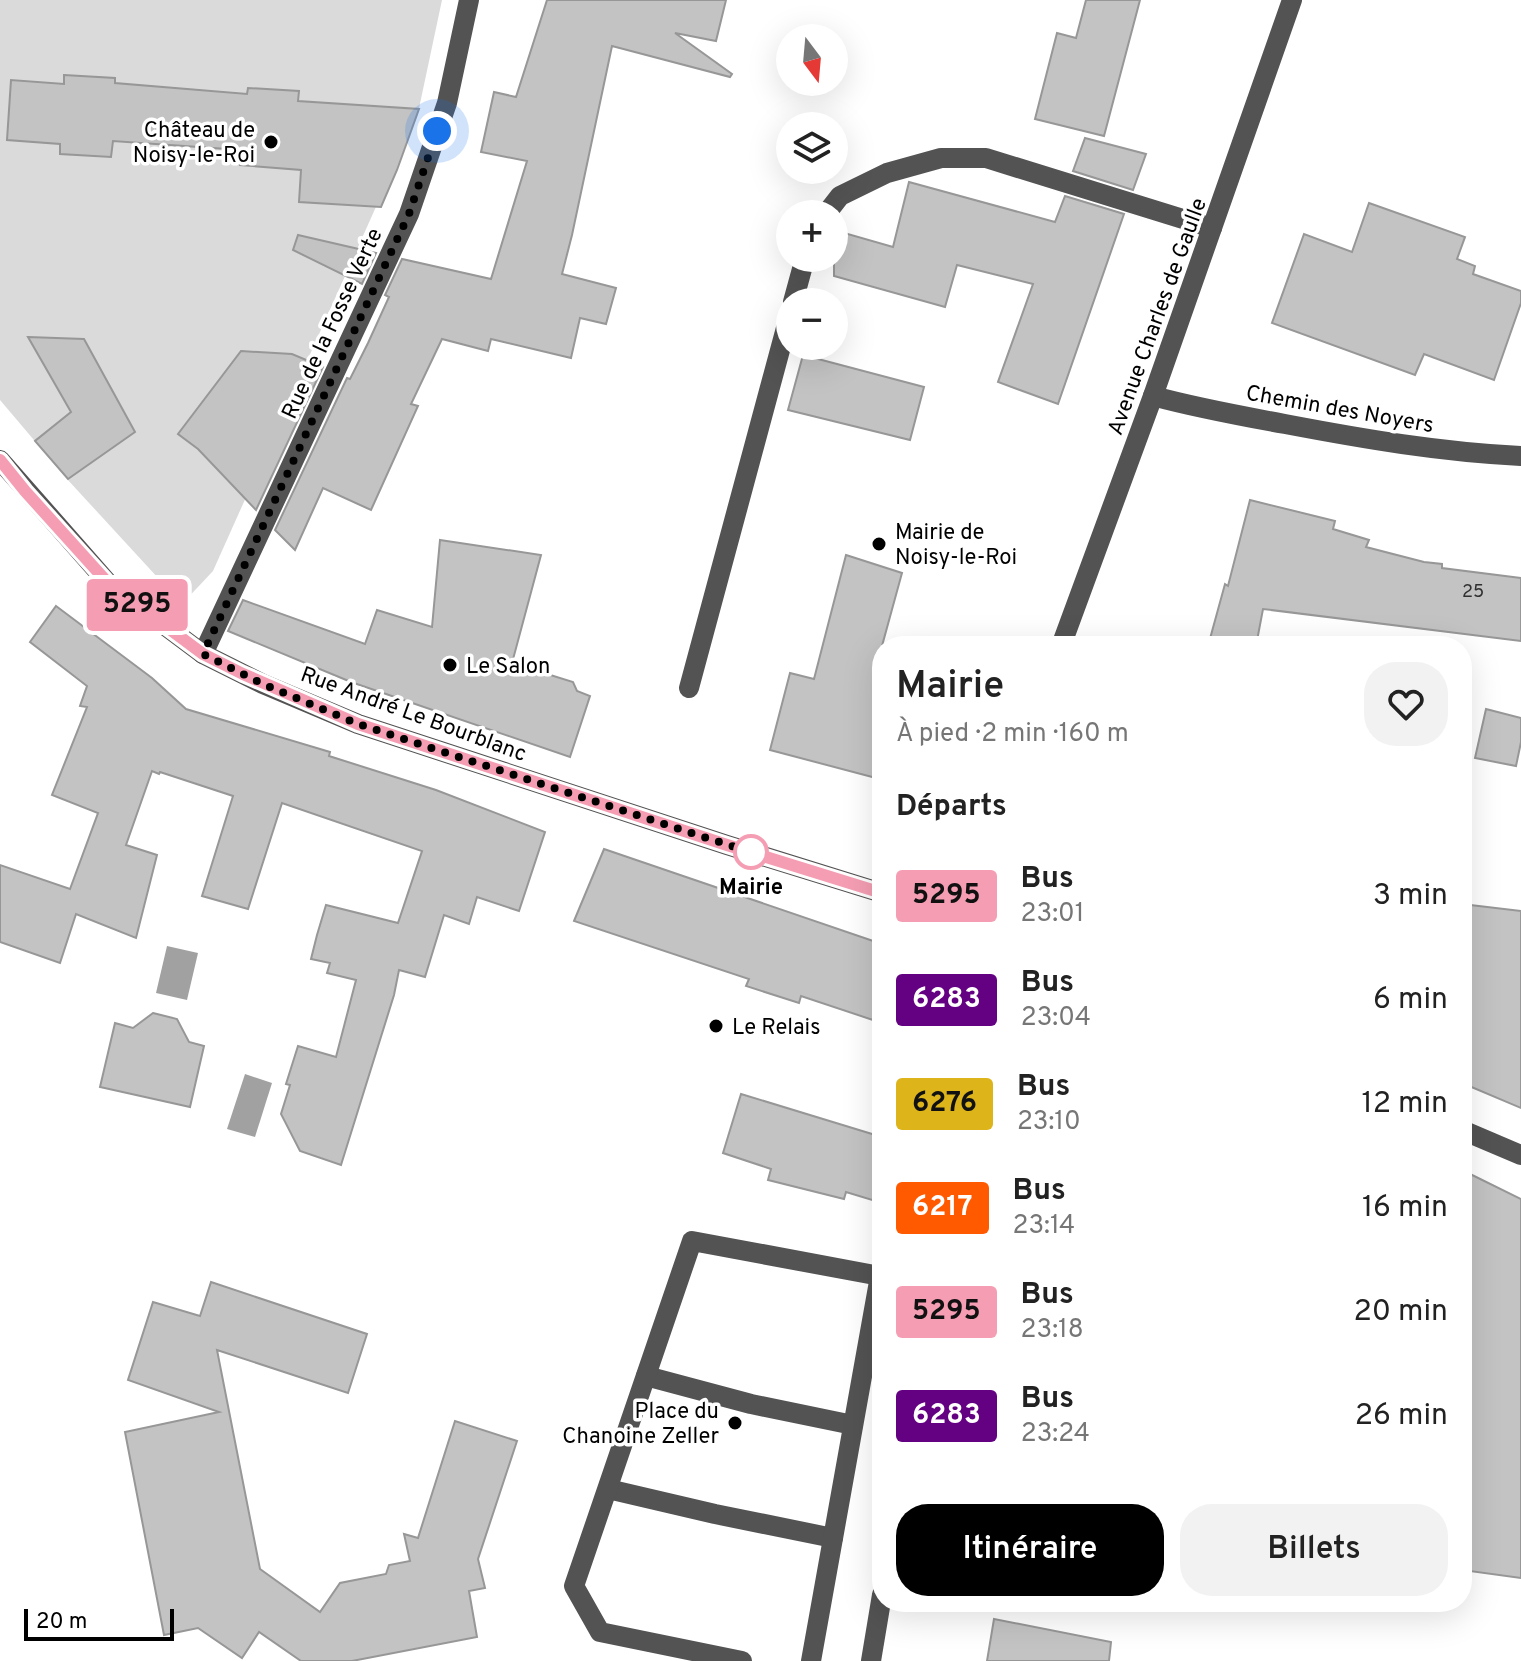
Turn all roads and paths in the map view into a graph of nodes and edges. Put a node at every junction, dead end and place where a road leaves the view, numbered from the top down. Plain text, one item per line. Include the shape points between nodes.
1 (469, 0) edge
2 (1292, 0) edge
3 (837, 200) edge
4 (1212, 228) junction
5 (777, 360) edge
6 (1153, 396) junction
7 (1521, 456) edge
8 (0, 460) edge
9 (1065, 636) edge
10 (203, 654) junction
11 (689, 688) dead end
12 (872, 890) edge
13 (1472, 1134) edge
14 (1521, 1155) edge
15 (872, 1274) edge
16 (872, 1324) edge
17 (646, 1376) junction
18 (853, 1425) junction
19 (608, 1489) junction
20 (833, 1538) junction
21 (879, 1612) edge
22 (742, 1661) edge
23 (811, 1661) edge
24 (871, 1661) edge

1 - 10 street, Rue de la Fosse Verte via 447,103 409,214
2 - 4 street, Avenue Charles de Gaulle
3 - 4 street via 887,173 941,158 986,158
4 - 6 street, Avenue Charles de Gaulle
5 - 11 street
6 - 7 street, Chemin des Noyers via 1352,437
6 - 9 street, Avenue Charles de Gaulle
8 - 10 street, Rue André Le Bourblanc via 108,583
10 - 12 street, Rue André Le Bourblanc via 358,724
13 - 14 street
15 - 17 street via 692,1241
16 - 18 street
17 - 18 street
17 - 19 street
18 - 20 street
19 - 20 street
19 - 22 street via 574,1586 600,1632
20 - 23 street
21 - 24 street

